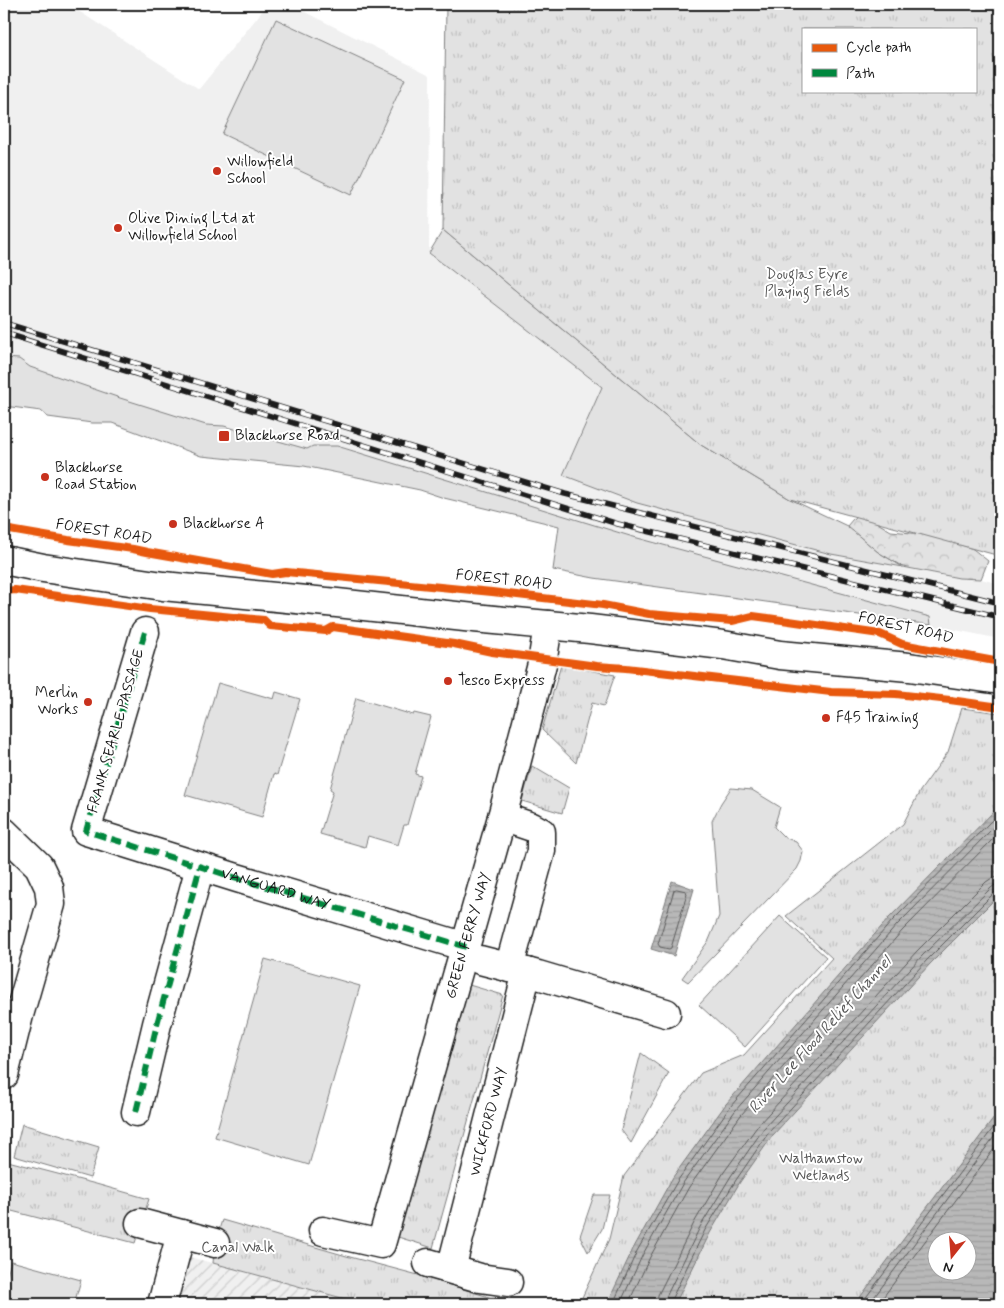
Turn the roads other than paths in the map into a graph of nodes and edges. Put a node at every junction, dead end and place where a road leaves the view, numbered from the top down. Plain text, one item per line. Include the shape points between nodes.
1 (4, 560) edge
2 (548, 625) junction
3 (145, 632) dead end
4 (1000, 680) edge
5 (502, 817) junction
6 (86, 830) joint
7 (4, 832) edge
8 (200, 867) junction
9 (473, 953) junction
10 (518, 970) junction
11 (666, 1013) dead end
12 (4, 1075) edge
13 (136, 1112) dead end
14 (140, 1223) dead end
15 (323, 1231) dead end
16 (181, 1234) junction
17 (215, 1243) dead end
18 (508, 1282) dead end
19 (162, 1304) edge

1 - 2 street via 164,586
2 - 4 street via 723,645 780,655 909,666
2 - 5 street, GREEN FERRY WAY via 542,664
3 - 6 street, FRANK SEARLE PASSAGE
5 - 9 street, GREEN FERRY WAY
5 - 10 street, WICKFORD WAY via 541,832 541,851
6 - 8 street, VANGUARD WAY
7 - 12 street via 39,866 49,887 51,904
8 - 9 street, VANGUARD WAY
8 - 13 street
9 - 10 street, VANGUARD WAY
9 - 15 street, GREEN FERRY WAY via 382,1244
10 - 11 street, VANGUARD WAY
10 - 18 street, WICKFORD WAY via 439,1266
14 - 16 street
16 - 17 street
16 - 19 street

